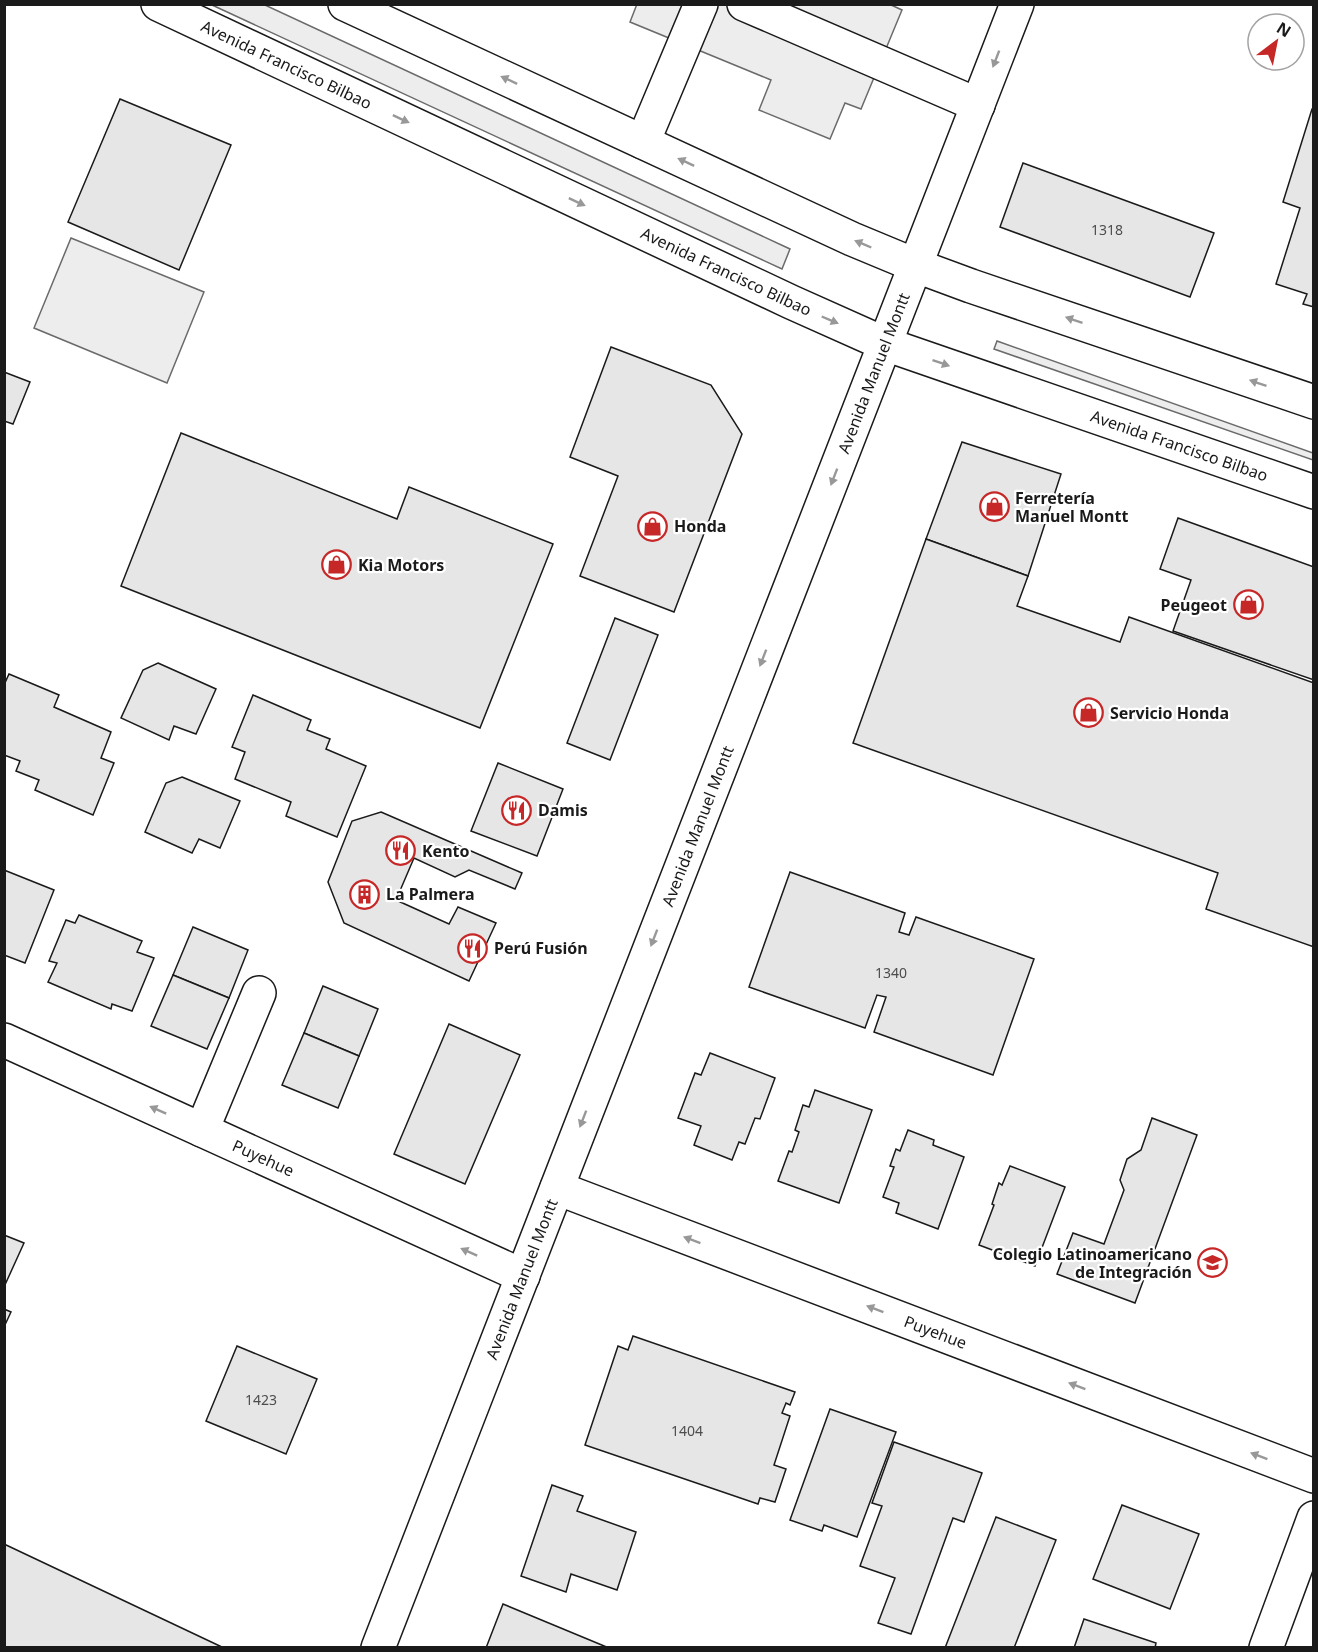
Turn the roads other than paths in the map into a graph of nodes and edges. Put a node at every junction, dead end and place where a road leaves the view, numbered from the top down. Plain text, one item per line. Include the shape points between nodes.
1 (158, 4) edge
2 (345, 4) edge
3 (700, 4) edge
4 (744, 4) edge
5 (1017, 4) edge
6 (978, 105) junction
7 (643, 142) junction
8 (917, 266) junction
9 (885, 344) junction
10 (1314, 402) edge
11 (1314, 492) edge
12 (259, 993) dead end
13 (4, 1040) edge
14 (202, 1130) junction
15 (557, 1188) junction
16 (523, 1276) junction
17 (1314, 1476) edge
18 (1314, 1518) edge
19 (378, 1647) edge
20 (1266, 1647) edge

1 -> 9 main road, Avenida Francisco Bilbao
7 -> 2 main road
3 - 7 main road
4 - 6 main road
5 -> 6 main road, Avenida Manuel Montt
6 - 8 main road, Avenida Manuel Montt
8 -> 7 main road
8 - 9 main road, Avenida Manuel Montt
10 -> 8 main road
9 -> 11 main road, Avenida Francisco Bilbao
9 -> 15 main road, Avenida Manuel Montt
12 - 14 main road
14 -> 13 main road, Puyehue
16 -> 14 main road, Puyehue
15 - 16 main road, Avenida Manuel Montt
17 -> 15 main road, Puyehue
16 - 19 main road, Avenida Manuel Montt
18 - 20 main road

